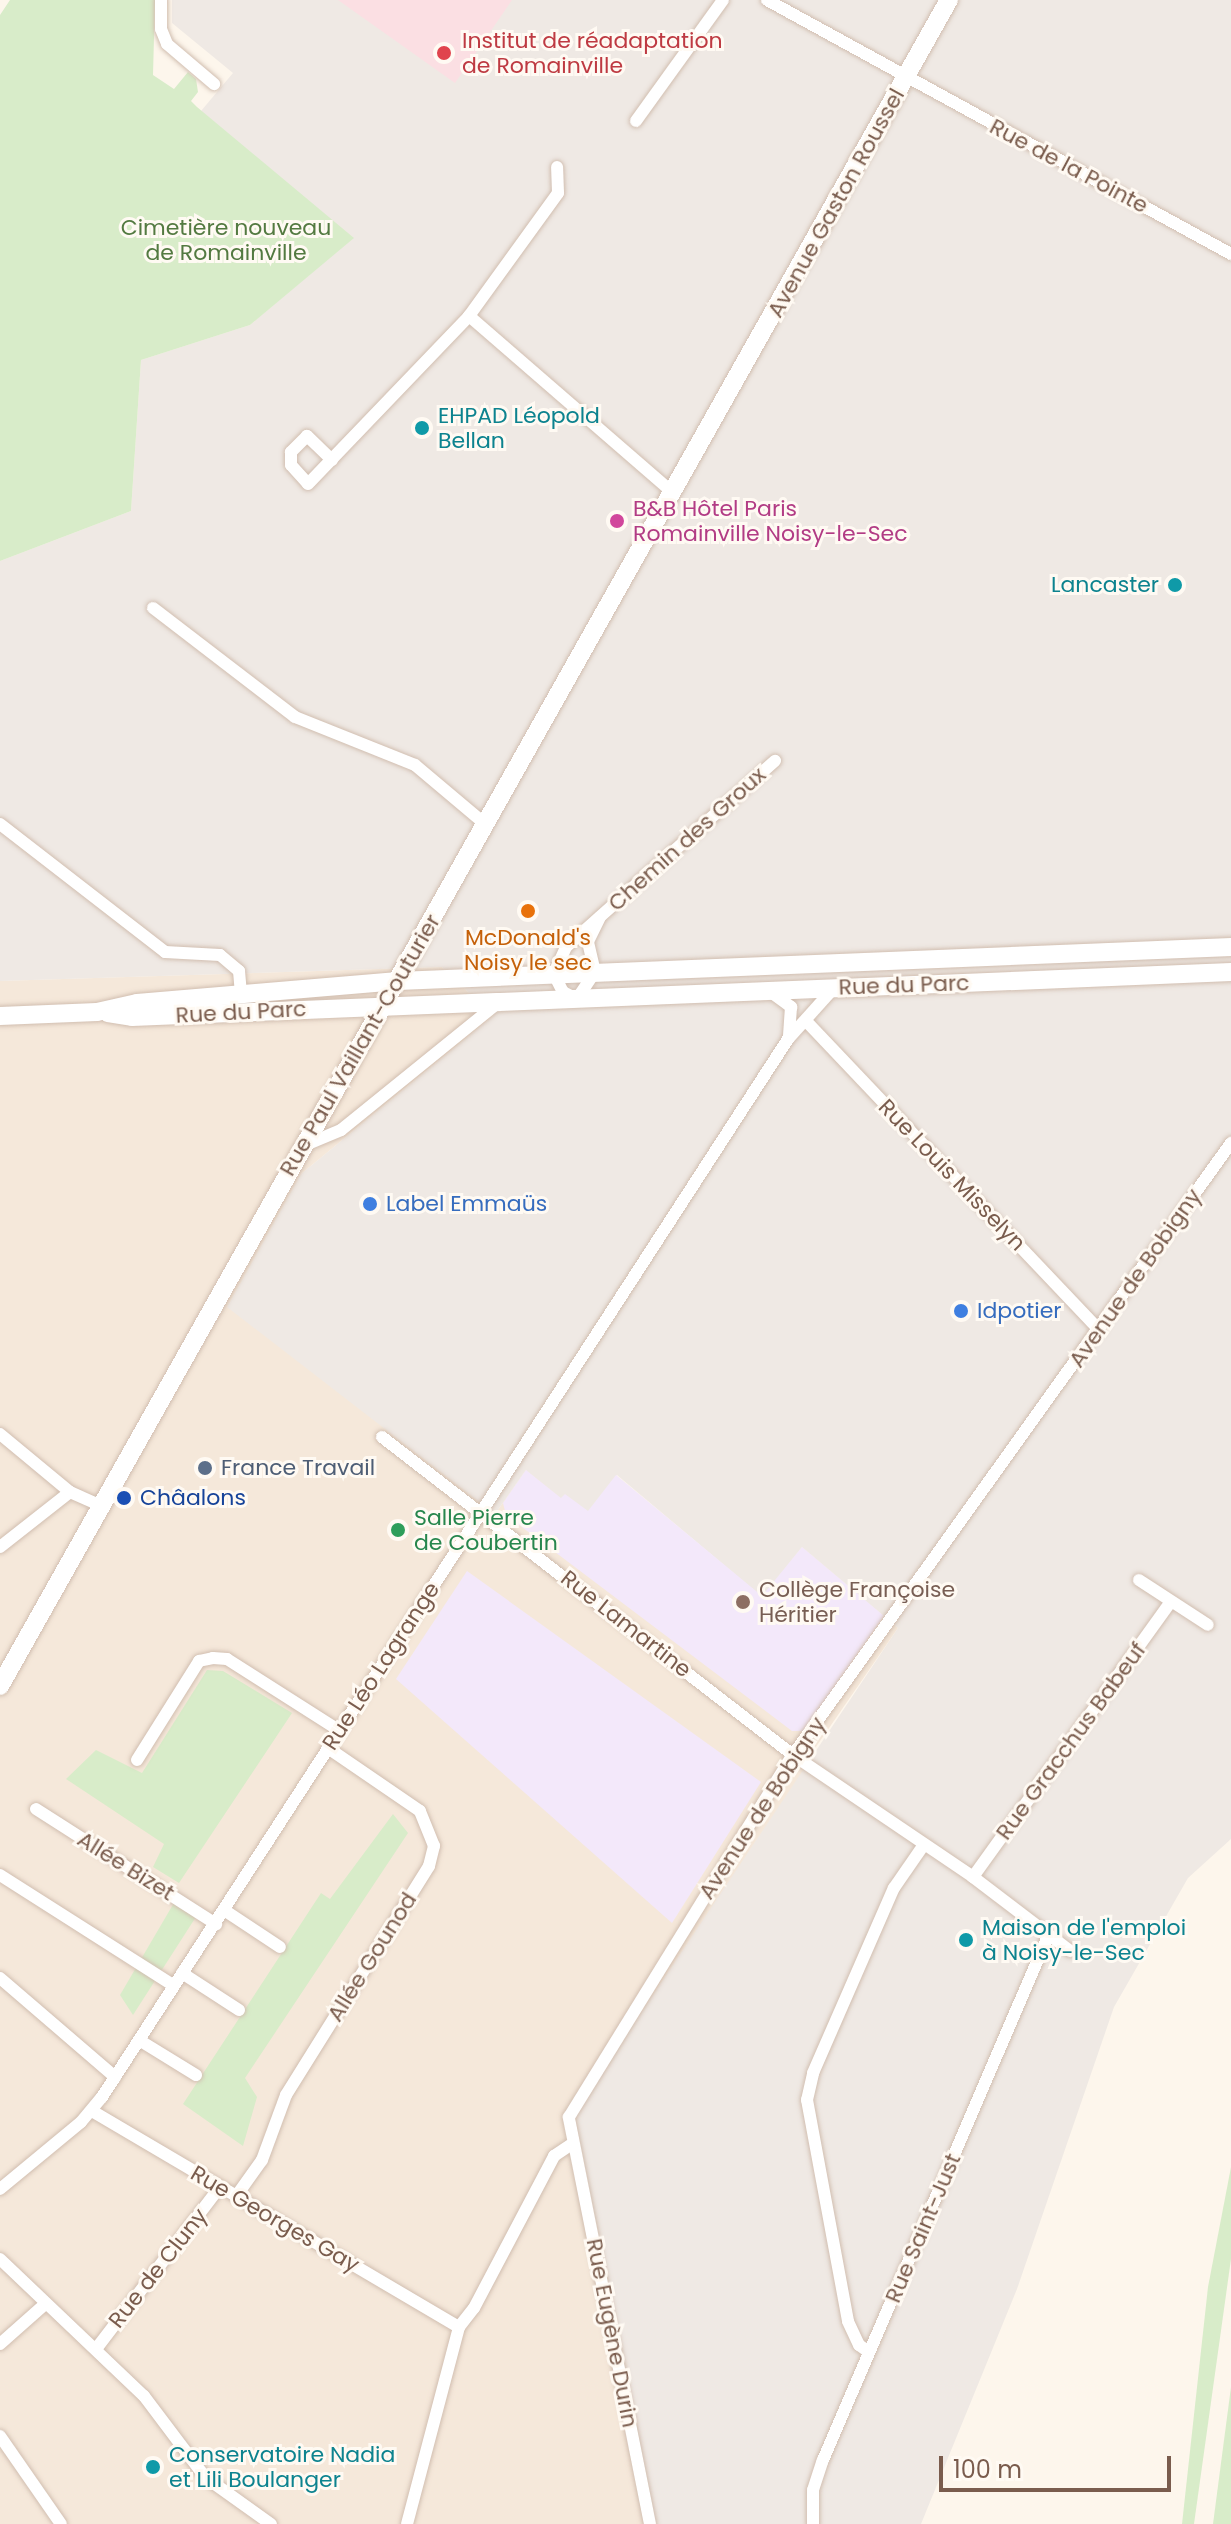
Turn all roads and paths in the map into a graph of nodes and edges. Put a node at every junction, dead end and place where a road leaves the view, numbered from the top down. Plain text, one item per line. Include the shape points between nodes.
1 (161, 0) edge
2 (723, 0) edge
3 (767, 0) edge
4 (949, 0) edge
5 (906, 78) junction
6 (214, 84) dead end
7 (636, 121) dead end
8 (557, 167) dead end
9 (1231, 254) edge
10 (469, 316) junction
11 (722, 406) joint
12 (332, 460) dead end
13 (673, 493) junction
14 (153, 608) dead end
15 (775, 761) dead end
16 (0, 824) edge
17 (485, 824) junction
18 (600, 917) junction
19 (566, 947) junction
20 (1231, 947) edge
21 (589, 952) junction
22 (595, 972) junction
23 (1231, 972) edge
24 (554, 974) junction
25 (398, 981) junction
26 (834, 988) junction
27 (767, 991) junction
28 (241, 994) junction
29 (577, 999) junction
30 (498, 1003) junction
31 (384, 1005) junction
32 (97, 1012) junction
33 (0, 1016) edge
34 (806, 1021) junction
35 (788, 1039) junction
36 (1231, 1143) edge
37 (303, 1146) junction
38 (1099, 1330) junction
39 (0, 1434) edge
40 (382, 1437) dead end
41 (70, 1492) junction
42 (103, 1507) junction
43 (482, 1512) junction
44 (0, 1547) edge
45 (1139, 1580) dead end
46 (1169, 1604) junction
47 (1208, 1625) dead end
48 (0, 1686) edge
49 (340, 1731) junction
50 (328, 1748) junction
51 (793, 1755) junction
52 (137, 1760) dead end
53 (36, 1809) dead end
54 (923, 1846) junction
55 (0, 1875) edge
56 (973, 1877) junction
57 (224, 1910) junction
58 (216, 1924) junction
59 (1048, 1936) junction
60 (280, 1947) dead end
61 (1070, 1951) dead end
62 (182, 1973) junction
63 (0, 1978) edge
64 (174, 1986) junction
65 (239, 2010) dead end
66 (139, 2040) junction
67 (196, 2075) dead end
68 (115, 2077) junction
69 (92, 2111) junction
70 (573, 2143) junction
71 (220, 2187) junction
72 (0, 2189) edge
73 (237, 2195) junction
74 (0, 2259) edge
75 (45, 2304) junction
76 (459, 2327) junction
77 (0, 2344) edge
78 (96, 2349) junction
79 (869, 2352) junction
80 (0, 2436) edge
81 (61, 2524) edge
82 (271, 2524) edge
83 (407, 2524) edge
84 (650, 2524) edge
85 (813, 2524) edge

1 - 6 street via 167,44
2 - 7 street
3 - 5 street, Rue de la Pointe
4 - 5 main road, Avenue Gaston Roussel
5 - 9 street, Rue de la Pointe
5 - 11 main road, Avenue Gaston Roussel
8 - 10 street via 558,193
10 - 12 street
10 - 13 street
11 - 13 main road, Rue Paul Vaillant-Couturier
13 - 17 main road, Rue Paul Vaillant-Couturier
14 - 17 street via 295,717 415,765
15 - 18 street, Chemin des Groux
16 - 28 street via 165,952 220,955 239,971
17 - 25 main road, Rue Paul Vaillant-Couturier
18 - 19 street, Chemin des Groux
18 - 21 street, Chemin des Groux
19 - 21 street via 582,945
19 - 24 street, Chemin des Groux
20 - 22 main road, Rue du Parc
21 - 22 street
22 - 24 main road, Rue du Parc
22 - 29 street
23 - 26 main road, Rue du Parc
24 - 25 main road, Rue du Parc
24 - 29 street via 563,992
25 - 28 main road, Rue du Parc
25 - 31 main road, Rue Paul Vaillant-Couturier
26 - 27 main road, Rue du Parc
26 - 34 street, Rue Léo Lagrange
27 - 29 main road, Rue du Parc
27 - 35 street via 791,1007
28 - 32 main road, Rue du Parc
29 - 30 main road, Rue du Parc
30 - 31 main road, Rue du Parc
30 - 37 street via 341,1130
31 - 32 main road, Rue du Parc via 132,1017
31 - 37 main road, Rue Paul Vaillant-Couturier
32 - 33 main road, Rue du Parc
34 - 35 street, Rue Léo Lagrange
34 - 38 street, Rue Louis Misselyn
35 - 43 street, Rue Léo Lagrange
36 - 38 street, Avenue de Bobigny
37 - 42 main road, Rue Paul Vaillant-Couturier
38 - 51 street, Avenue de Bobigny
39 - 41 street
40 - 43 street, Rue Lamartine
41 - 42 street
41 - 44 street
42 - 48 main road, Rue Paul Vaillant-Couturier
43 - 49 street, Rue Léo Lagrange
43 - 51 street, Rue Lamartine
45 - 46 street
46 - 47 street
46 - 56 street, Rue Gracchus Babeuf
49 - 50 street, Rue Léo Lagrange
49 - 52 street via 227,1659 213,1658 199,1661
50 - 57 street, Rue Léo Lagrange
50 - 73 street, Allée Gounod via 420,1811 434,1846 429,1866 286,2095 262,2160
51 - 54 street
51 - 70 street, Avenue de Bobigny via 580,2094 569,2117
53 - 58 street, Allée Bizet
54 - 56 street
54 - 79 street via 894,1888 813,2073 807,2100 848,2321 859,2345
55 - 64 street
56 - 59 street
57 - 58 street, Rue Léo Lagrange
57 - 60 street
58 - 62 street, Rue Léo Lagrange
59 - 61 street
59 - 79 street, Rue Saint-Just
62 - 64 street, Rue Léo Lagrange
62 - 65 street
63 - 68 street
64 - 66 street, Rue Léo Lagrange
66 - 67 street
66 - 68 street, Rue Léo Lagrange
68 - 69 street, Rue Léo Lagrange
69 - 71 street, Rue Georges Gay
69 - 72 street, Rue Léo Lagrange
70 - 76 street via 554,2156
70 - 84 street, Rue Eugène Durin
71 - 73 street, Rue Georges Gay
71 - 78 street, Rue de Cluny
73 - 76 street, Rue Georges Gay
74 - 75 street
75 - 77 street
75 - 78 street
76 - 83 street
78 - 82 street via 144,2396 205,2477
79 - 85 street, Rue Saint-Just via 813,2490
80 - 81 street

